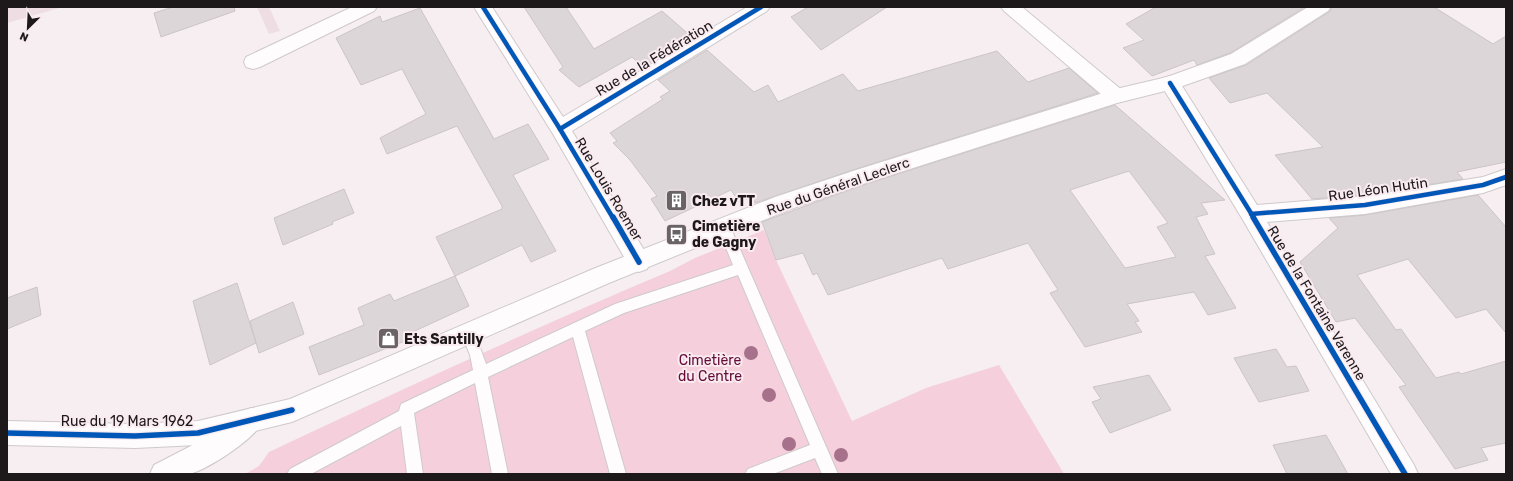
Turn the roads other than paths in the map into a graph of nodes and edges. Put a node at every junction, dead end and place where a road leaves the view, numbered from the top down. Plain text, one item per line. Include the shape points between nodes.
1 (368, 7) edge
2 (483, 7) edge
3 (761, 7) edge
4 (1010, 7) edge
5 (1322, 7) edge
6 (253, 62) dead end
7 (1170, 83) junction
8 (1116, 96) junction
9 (560, 129) junction
10 (1506, 177) edge
11 (1251, 214) junction
12 (724, 228) junction
13 (639, 262) junction
14 (742, 268) junction
15 (577, 327) junction
16 (469, 335) junction
17 (481, 373) junction
18 (292, 410) joint
19 (407, 415) junction
20 (251, 420) junction
21 (7, 433) edge
22 (819, 448) junction
23 (163, 474) edge
24 (295, 474) edge
25 (415, 474) edge
26 (500, 474) edge
27 (618, 474) edge
28 (753, 474) edge
29 (830, 474) edge
30 (1405, 474) edge

1 - 6 street
2 - 9 street, Rue Louis Roemer
3 - 9 street, Rue de la Fédération
4 - 8 street
5 - 7 street, Rue du Général Leclerc via 1238,59
7 - 8 street, Rue du Général Leclerc
7 - 11 street, Rue de la Fontaine Varenne
8 - 12 street, Rue du Général Leclerc via 856,178 783,203
9 - 13 street, Rue Louis Roemer
10 - 11 street, Rue Léon Hutin via 1482,185 1365,205
11 - 30 street, Rue de la Fontaine Varenne
12 - 13 street, Rue du Général Leclerc
12 - 14 lane
13 - 16 street, Rue du Général Leclerc via 600,276
14 - 15 lane via 620,308
14 - 22 lane
15 - 17 lane
15 - 27 lane
16 - 17 lane
16 - 18 street, Rue du Général Leclerc
17 - 19 lane via 406,409
17 - 26 lane
18 - 20 street, Rue du 19 Mars 1962
19 - 24 lane
19 - 25 lane
20 - 21 street, Rue du 19 Mars 1962 via 198,433 135,436
20 - 23 street via 225,442
22 - 28 lane
22 - 29 lane

